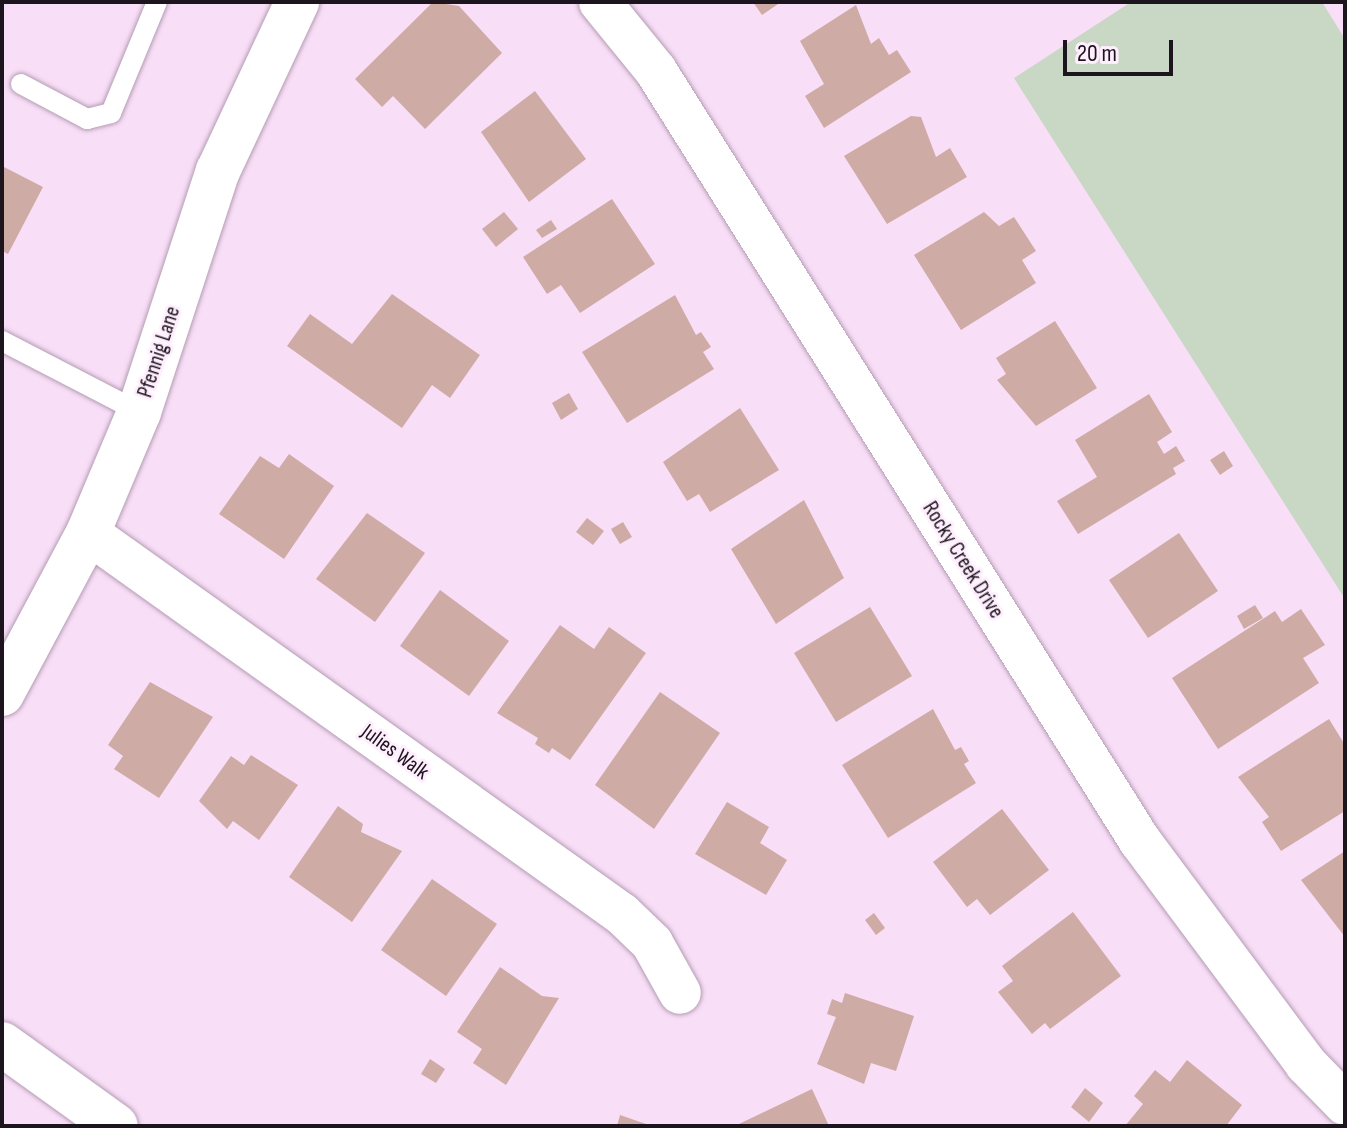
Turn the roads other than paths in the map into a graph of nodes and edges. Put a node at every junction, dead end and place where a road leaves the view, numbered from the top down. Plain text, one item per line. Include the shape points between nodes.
1 (157, 2) edge
2 (297, 2) edge
3 (600, 2) edge
4 (21, 84) dead end
5 (2, 341) edge
6 (139, 412) junction
7 (88, 533) junction
8 (2, 694) edge
9 (680, 993) dead end
10 (2, 1044) edge
11 (1345, 1104) edge
12 (116, 1126) edge

1 - 4 lane via 111,113 87,119
2 - 6 street, Pfennig Lane via 218,171
3 - 11 street, Rocky Creek Drive via 656,71 1140,841 1306,1064
5 - 6 lane
6 - 7 street, Pfennig Lane
7 - 8 street, Pfennig Lane
7 - 9 street, Julies Walk via 622,914 652,943
10 - 12 street

